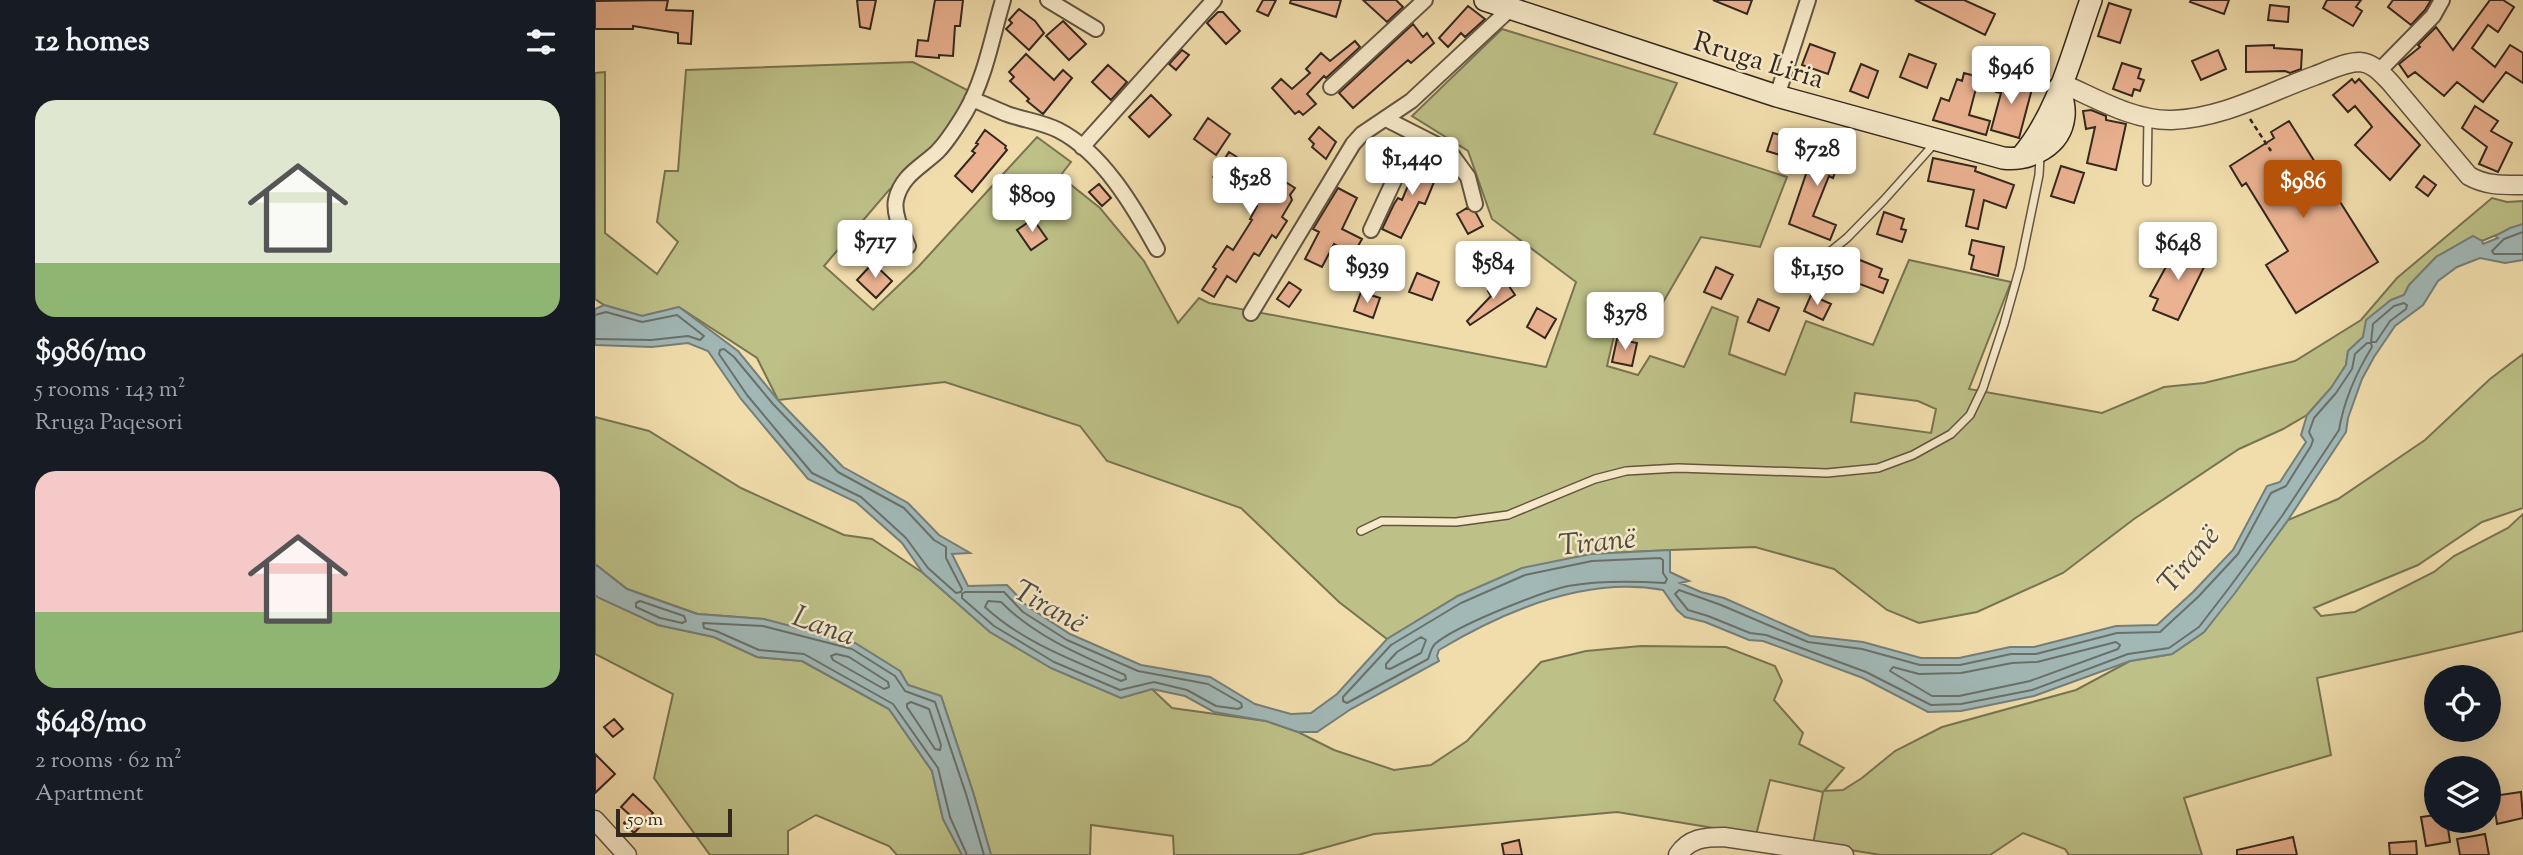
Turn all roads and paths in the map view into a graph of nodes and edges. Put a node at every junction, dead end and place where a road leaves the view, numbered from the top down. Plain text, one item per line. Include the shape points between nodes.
1 (1003, 0) edge
2 (1048, 0) edge
3 (1214, 0) edge
4 (1425, 0) edge
5 (1485, 0) edge
6 (1808, 0) edge
7 (2091, 0) edge
8 (2442, 0) edge
9 (1511, 8) junction
10 (1096, 29) dead end
11 (2379, 71) junction
12 (2060, 86) junction
13 (1331, 87) dead end
14 (1777, 96) junction
15 (972, 99) junction
16 (2148, 118) junction
17 (2250, 118) dead end
18 (1386, 119) junction
19 (1415, 135) junction
20 (1937, 141) junction
21 (1082, 147) junction
22 (2041, 151) junction
23 (2271, 151) dead end
24 (2020, 159) junction
25 (2147, 182) dead end
26 (2523, 185) edge
27 (1475, 204) dead end
28 (1371, 230) dead end
29 (908, 246) dead end
30 (1157, 248) dead end
31 (1795, 280) dead end
32 (1251, 313) dead end
33 (1361, 531) dead end
34 (595, 820) edge
35 (627, 855) edge
36 (1678, 855) edge
37 (1844, 855) edge

1 - 15 street
2 - 10 street
3 - 21 street
4 - 13 street
5 - 9 main road, Rruga Liria
6 - 14 street
7 - 12 main road
8 - 11 street via 2433,16
9 - 14 main road, Rruga Liria
9 - 18 street
11 - 16 street via 2361,62 2348,64 2224,113 2171,120
11 - 26 street via 2469,176 2481,183
12 - 16 street
12 - 22 main road via 2064,118 2058,134
12 - 24 main road via 2036,138
14 - 20 main road, Rruga Liria
15 - 21 street via 1059,130
15 - 29 street via 950,137 900,187 895,202
16 - 25 lane
17 - 23 path
18 - 19 street
18 - 32 street via 1362,134 1342,158
19 - 27 street via 1449,151 1468,177
19 - 28 street
20 - 24 main road, Rruga Liria
20 - 31 lane via 1847,238
21 - 30 street via 1117,185
22 - 24 main road
22 - 33 lane via 2020,267 1983,388 1970,415 1951,434 1878,468 1827,473 1678,468 1626,471 1595,478 1508,515 1456,522 1382,521
34 - 35 street
36 - 37 street via 1692,841 1704,837

